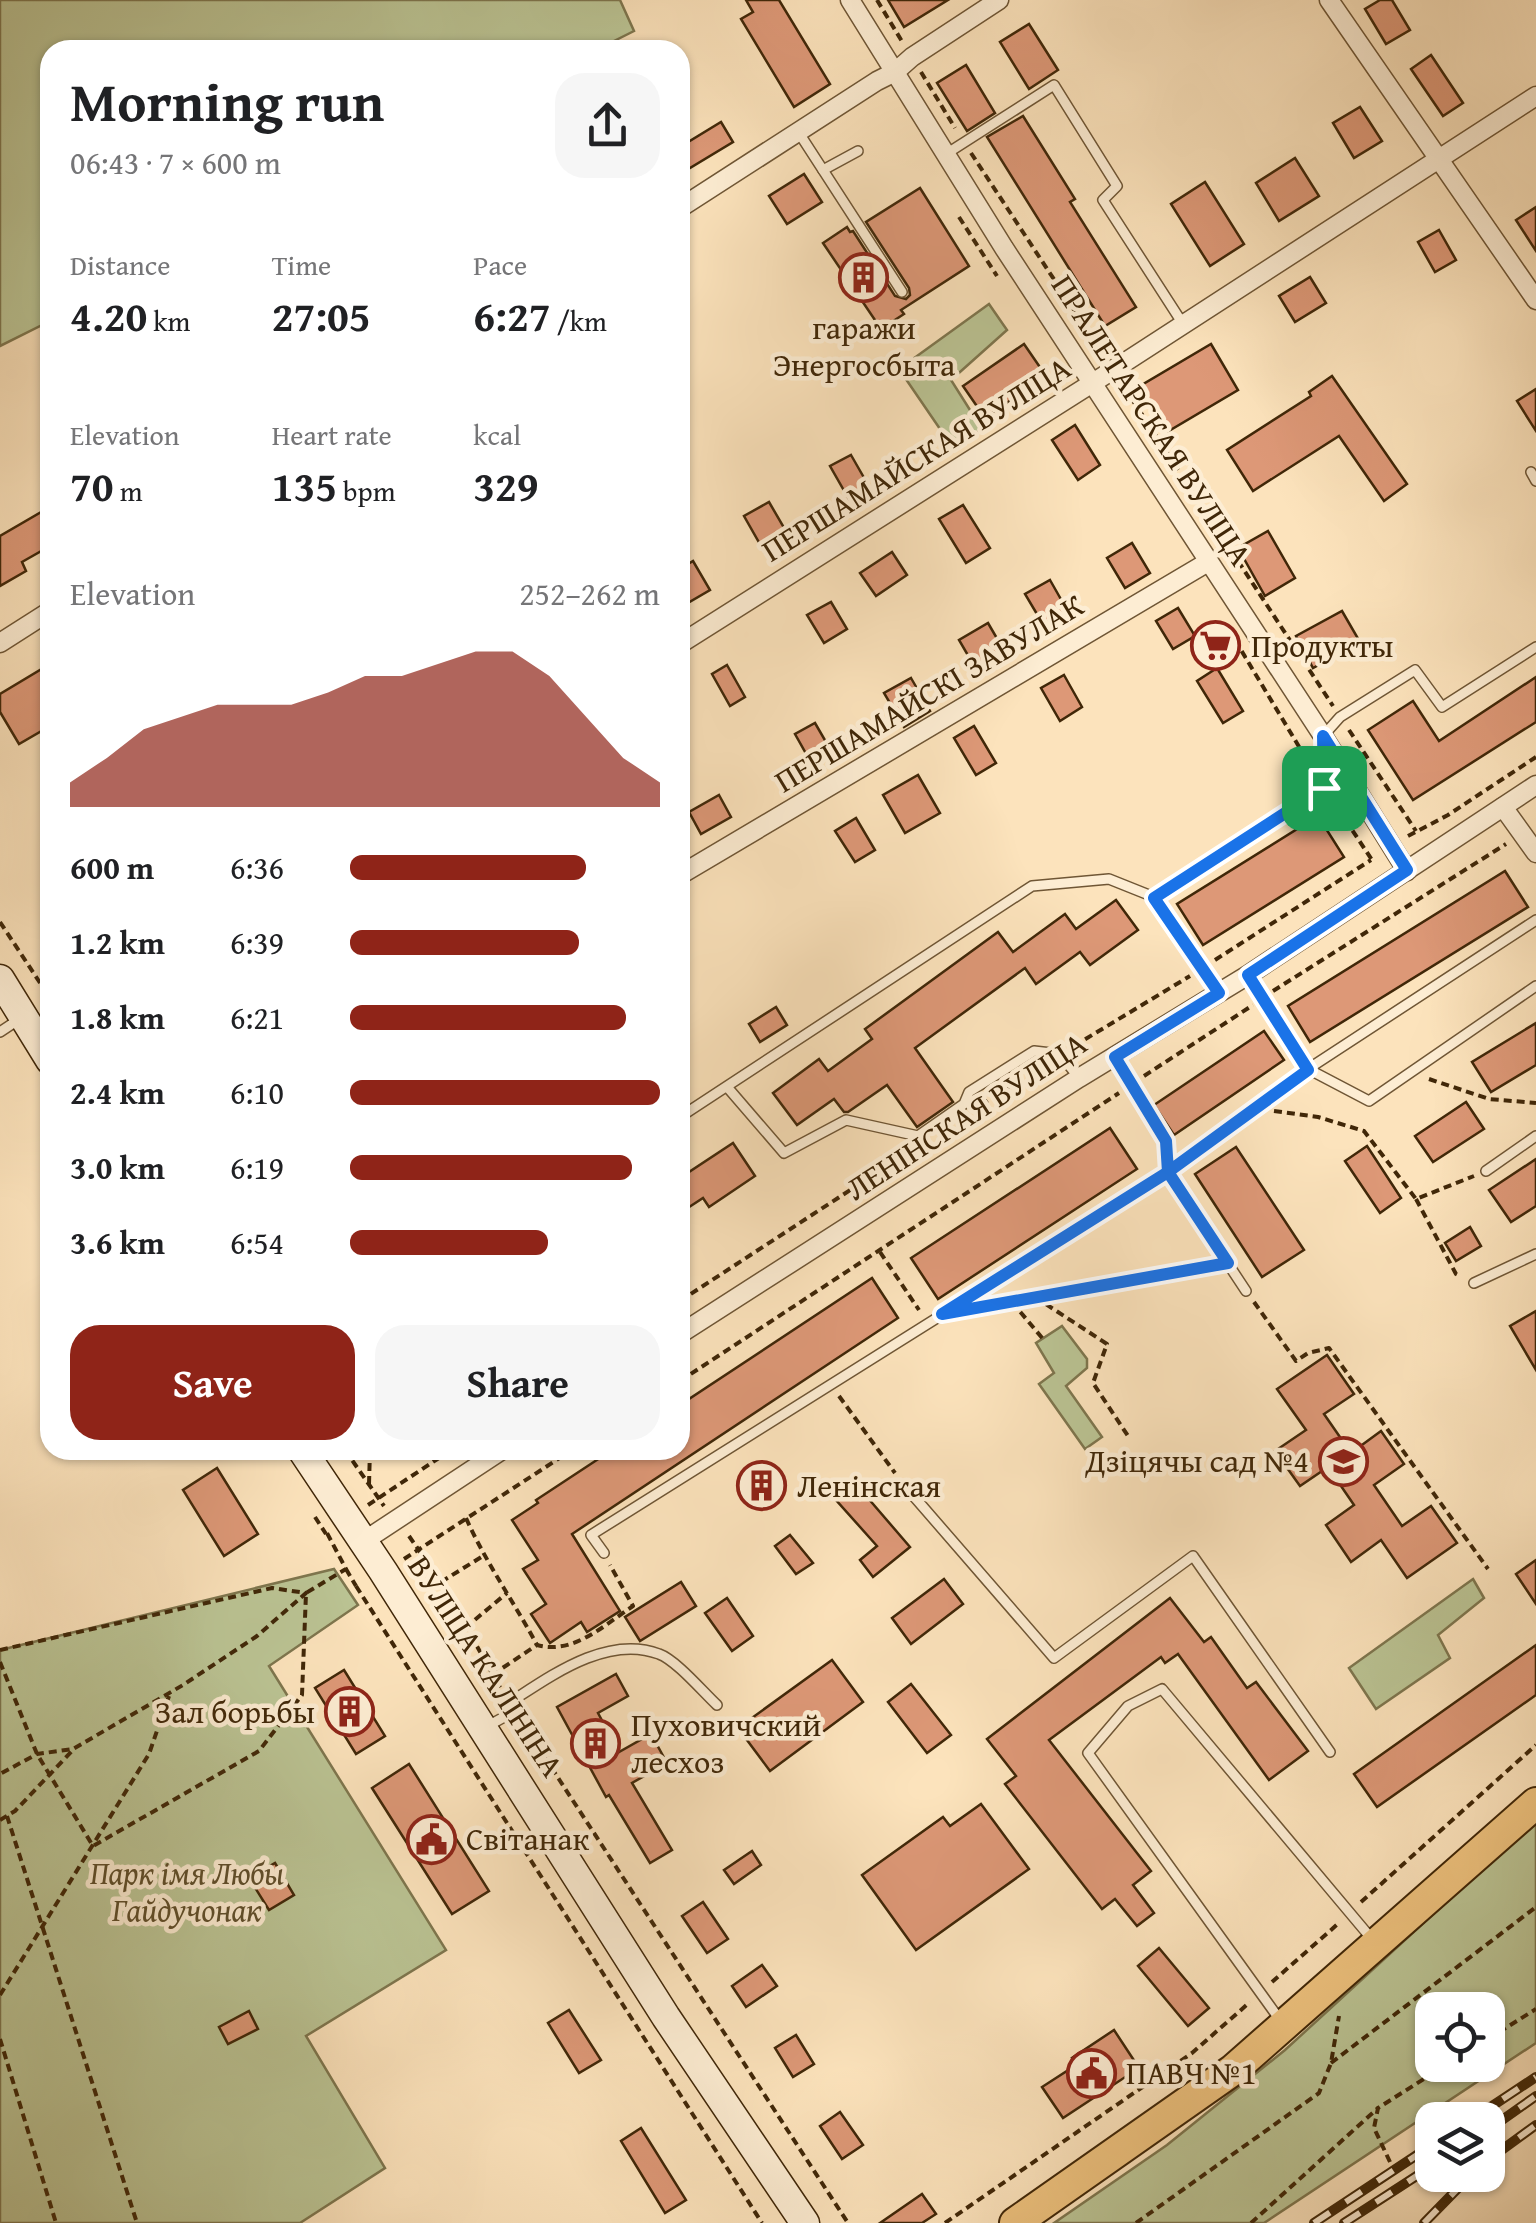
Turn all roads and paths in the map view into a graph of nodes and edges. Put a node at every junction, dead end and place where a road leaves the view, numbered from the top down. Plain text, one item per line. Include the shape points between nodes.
1 (850, 0) edge
2 (876, 0) edge
3 (999, 0) edge
4 (1328, 0) edge
5 (912, 57) junction
6 (895, 72) junction
7 (1536, 96) edge
8 (799, 132) junction
9 (964, 143) junction
10 (858, 151) dead end
11 (946, 154) junction
12 (1440, 160) junction
13 (823, 170) junction
14 (690, 202) edge
15 (902, 292) dead end
16 (1536, 300) edge
17 (1183, 324) junction
18 (1113, 370) junction
19 (1091, 383) junction
20 (1208, 562) junction
21 (40, 617) edge
22 (690, 638) edge
23 (0, 643) edge
24 (1536, 647) edge
25 (1340, 717) junction
26 (1323, 736) junction
27 (1536, 757) edge
28 (1536, 785) edge
29 (1503, 806) junction
30 (1416, 830) junction
31 (1522, 832) junction
32 (1394, 847) junction
33 (1536, 853) edge
34 (690, 869) edge
35 (1407, 870) junction
36 (1154, 898) junction
37 (1536, 920) edge
38 (0, 922) edge
39 (1203, 968) junction
40 (1248, 975) junction
41 (0, 978) edge
42 (40, 983) edge
43 (1536, 986) edge
44 (1219, 993) junction
45 (1262, 998) junction
46 (12, 1024) edge
47 (40, 1045) edge
48 (1060, 1054) junction
49 (1115, 1057) junction
50 (1308, 1070) junction
51 (1411, 1072) junction
52 (1027, 1076) dead end
53 (1079, 1078) junction
54 (1132, 1084) junction
55 (728, 1088) junction
56 (1536, 1103) edge
57 (978, 1108) dead end
58 (1254, 1109) junction
59 (690, 1111) edge
60 (1536, 1136) edge
61 (911, 1151) dead end
62 (1486, 1171) joint
63 (1168, 1172) junction
64 (1416, 1199) junction
65 (880, 1252) junction
66 (1536, 1254) edge
67 (1228, 1263) junction
68 (1474, 1283) joint
69 (1246, 1291) joint
70 (690, 1295) edge
71 (1035, 1298) junction
72 (1012, 1302) junction
73 (942, 1314) junction
74 (928, 1323) junction
75 (690, 1328) edge
76 (1043, 1339) dead end
77 (690, 1375) edge
78 (831, 1384) junction
79 (1128, 1436) dead end
80 (309, 1460) edge
81 (352, 1460) edge
82 (370, 1460) edge
83 (436, 1460) edge
84 (487, 1460) edge
85 (556, 1460) edge
86 (369, 1484) junction
87 (904, 1485) joint
88 (377, 1498) junction
89 (466, 1517) junction
90 (398, 1519) junction
91 (356, 1530) junction
92 (419, 1550) junction
93 (604, 1554) joint
94 (483, 1556) junction
95 (1488, 1569) dead end
96 (441, 1582) junction
97 (356, 1586) dead end
98 (508, 1592) junction
99 (306, 1593) junction
100 (464, 1628) junction
101 (537, 1644) junction
102 (0, 1650) edge
103 (0, 1662) edge
104 (492, 1675) junction
105 (170, 1692) junction
106 (718, 1705) dead end
107 (515, 1711) junction
108 (484, 1728) junction
109 (73, 1749) junction
110 (1330, 1752) dead end
111 (37, 1754) junction
112 (0, 1774) edge
113 (51, 1776) junction
114 (1536, 1803) edge
115 (7, 1816) junction
116 (0, 1820) edge
117 (93, 1846) junction
118 (1536, 1907) edge
119 (43, 1929) junction
120 (1376, 1944) junction
121 (0, 1996) edge
122 (1536, 2009) edge
123 (1339, 2016) dead end
124 (1284, 2025) junction
125 (1505, 2028) edge
126 (0, 2039) edge
127 (1330, 2063) junction
128 (1419, 2082) edge
129 (1378, 2108) junction
130 (1390, 2162) dead end
131 (56, 2223) edge
132 (137, 2223) edge
133 (762, 2223) edge
134 (805, 2223) edge
135 (848, 2223) edge
136 (1015, 2223) edge
137 (1136, 2223) edge
138 (1251, 2223) edge

1 - 6 street, ПРАЛЕТАРСКАЯ ВУЛІЦА
2 - 5 path
3 - 5 street
4 - 12 street
5 - 6 street
5 - 9 path
6 - 8 street
6 - 11 street, ПРАЛЕТАРСКАЯ ВУЛІЦА
7 - 12 street, ПЕРШАМАЙСКАЯ ВУЛІЦА
8 - 13 lane
8 - 14 street
9 - 11 lane
9 - 17 lane via 1054,85 1117,186 1103,200
9 - 18 path
10 - 13 lane
11 - 19 street, ПРАЛЕТАРСКАЯ ВУЛІЦА
12 - 16 street
12 - 17 street, ПЕРШАМАЙСКАЯ ВУЛІЦА
13 - 15 lane
17 - 18 street, ПЕРШАМАЙСКАЯ ВУЛІЦА
18 - 19 street, ПЕРШАМАЙСКАЯ ВУЛІЦА
18 - 25 path
19 - 20 street, ПРАЛЕТАРСКАЯ ВУЛІЦА
19 - 22 street, ПЕРШАМАЙСКАЯ ВУЛІЦА
20 - 26 street, ПРАЛЕТАРСКАЯ ВУЛІЦА
20 - 34 street, ПЕРШАМАЙСКІ ЗАВУЛАК
21 - 23 street
24 - 25 lane via 1442,707 1416,670
25 - 26 lane
25 - 30 path
26 - 32 street, ПРАЛЕТАРСКАЯ ВУЛІЦА
26 - 36 lane via 1324,788
27 - 30 path
28 - 29 street, ЛЕНІНСКАЯ ВУЛІЦА
29 - 31 street
29 - 35 street, ЛЕНІНСКАЯ ВУЛІЦА
30 - 32 path
31 - 33 street
31 - 45 path
32 - 35 street, ПРАЛЕТАРСКАЯ ВУЛІЦА
32 - 39 path
35 - 40 street, ЛЕНІНСКАЯ ВУЛІЦА
36 - 39 lane
36 - 55 lane via 1109,879 1032,886
37 - 50 lane
38 - 42 path
39 - 44 lane
39 - 48 path
40 - 44 street, ЛЕНІНСКАЯ ВУЛІЦА
40 - 45 lane
41 - 46 main road
43 - 51 lane
44 - 49 street, ЛЕНІНСКАЯ ВУЛІЦА
45 - 50 lane
45 - 54 path
46 - 47 main road
48 - 53 lane
48 - 55 lane via 1034,1051 968,1092 964,1104 918,1136 846,1120 784,1153
49 - 53 street, ЛЕНІНСКАЯ ВУЛІЦА
49 - 54 lane
50 - 51 lane via 1369,1102
50 - 58 lane
51 - 56 path via 1488,1100
52 - 57 path
53 - 75 street, ЛЕНІНСКАЯ ВУЛІЦА
54 - 63 lane via 1166,1141
54 - 65 path
55 - 59 lane
58 - 63 lane
58 - 64 path via 1364,1131
60 - 62 lane
61 - 70 path
62 - 64 path
63 - 67 lane
63 - 73 lane
64 - 68 path via 1456,1274
65 - 74 path
65 - 77 path
66 - 68 lane
67 - 69 lane
67 - 71 path
69 - 95 path via 1296,1361 1329,1348
71 - 72 path
71 - 79 path via 1107,1344 1094,1383
72 - 73 path
72 - 76 path
73 - 74 lane
74 - 78 lane
78 - 87 path
78 - 93 lane via 591,1534
80 - 91 main road, ВУЛІЦА КАЛІНІНА
81 - 86 path
82 - 86 path
83 - 88 path
84 - 90 street
85 - 89 path
86 - 88 path
87 - 110 lane via 1054,1658 1193,1556
88 - 90 path
88 - 91 path
89 - 92 path
89 - 94 path
90 - 91 street
90 - 92 path
91 - 99 path via 326,1534 346,1569
91 - 108 main road, ВУЛІЦА КАЛІНІНА
92 - 96 path
93 - 101 path via 633,1606 557,1650
94 - 96 path
94 - 98 path
96 - 100 path
97 - 133 path
98 - 100 path
98 - 101 path
99 - 102 path via 272,1588
99 - 105 path via 257,1636
99 - 117 path via 302,1695 258,1751
100 - 104 path
101 - 104 path
103 - 111 path
104 - 107 path
105 - 109 path
105 - 117 path via 149,1754
106 - 107 lane via 662,1654 636,1649 598,1653 515,1699
107 - 108 lane
107 - 135 path
108 - 134 main road, ВУЛІЦА КАЛІНІНА
109 - 111 path
109 - 113 path
111 - 112 path
111 - 113 path
113 - 115 path
113 - 117 path
114 - 120 main road
115 - 116 path
115 - 119 path
117 - 119 path
118 - 127 path
119 - 121 path
119 - 132 path
120 - 124 main road
120 - 124 lane via 1162,1689 1128,1706 1088,1753
122 - 125 path
123 - 127 path
124 - 136 main road via 1233,2070
126 - 131 path
127 - 137 path via 1319,2092
128 - 129 path
129 - 130 path via 1374,2128
129 - 138 path

